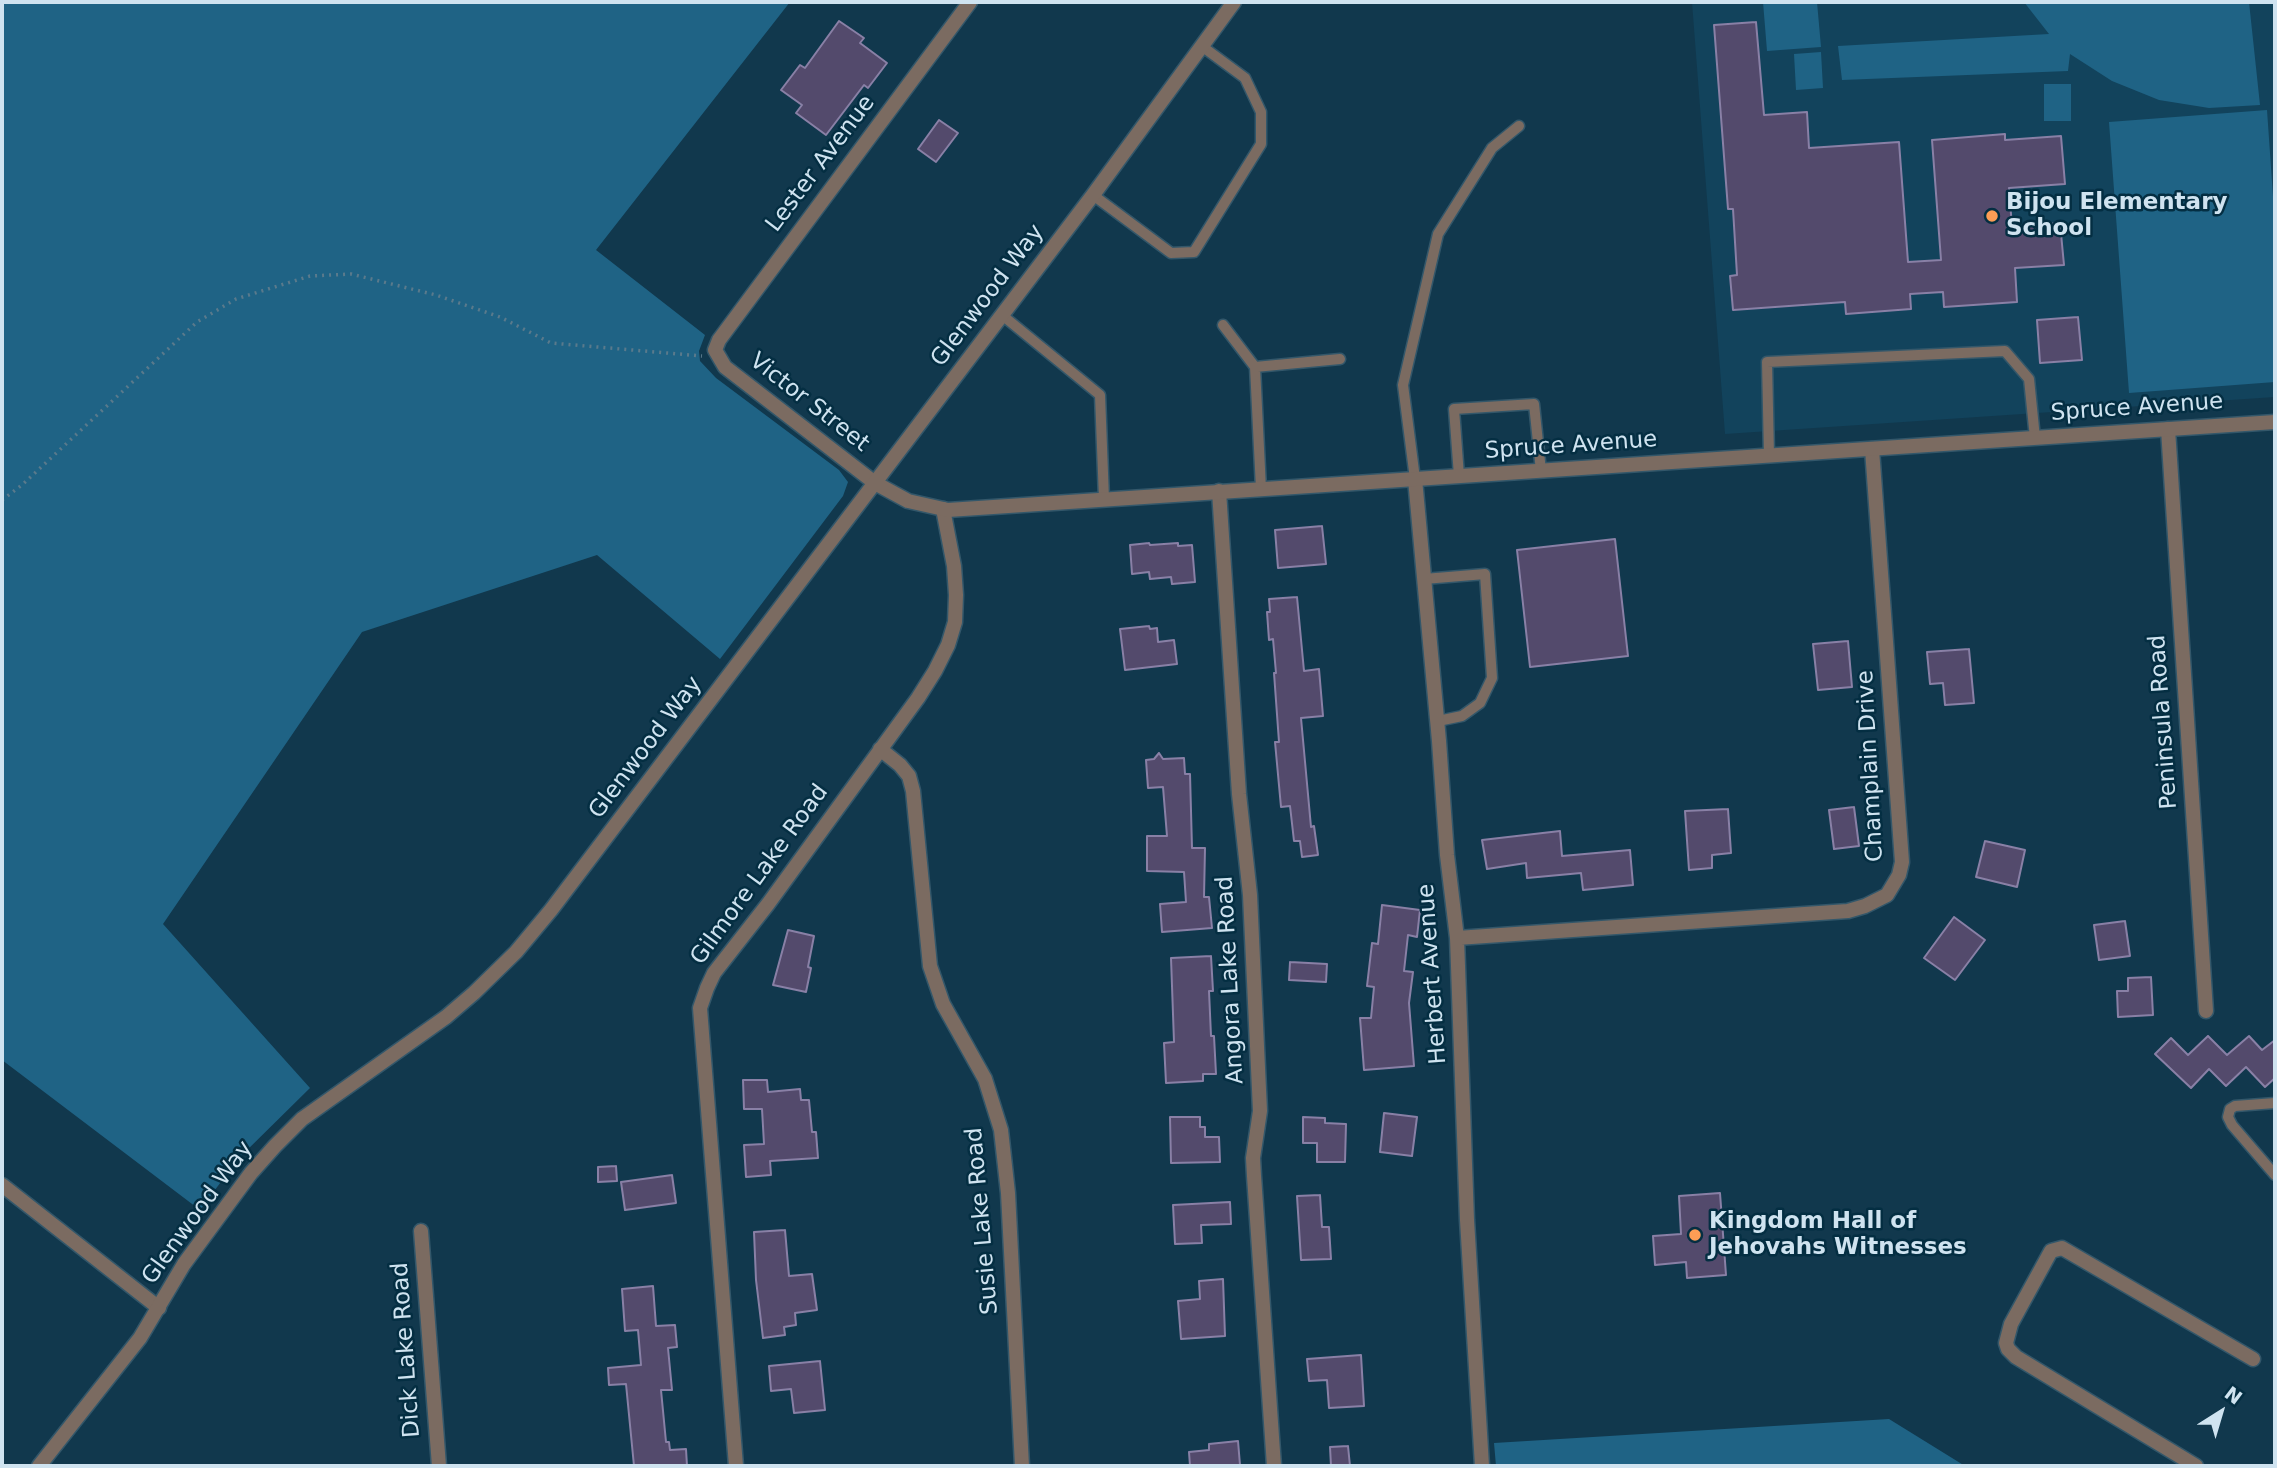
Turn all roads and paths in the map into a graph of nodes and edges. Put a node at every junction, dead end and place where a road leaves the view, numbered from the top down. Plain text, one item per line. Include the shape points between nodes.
1 (970, 2) edge
2 (1234, 2) edge
3 (1203, 47) junction
4 (1519, 126) dead end
5 (1093, 195) junction
6 (1002, 315) junction
7 (1223, 325) dead end
8 (718, 357) junction
9 (1340, 359) dead end
10 (1255, 367) junction
11 (2275, 422) edge
12 (2168, 429) junction
13 (2035, 438) junction
14 (1872, 449) junction
15 (1769, 455) junction
16 (1541, 471) junction
17 (1459, 476) junction
18 (1415, 479) junction
19 (875, 483) junction
20 (1261, 489) junction
21 (1219, 491) junction
22 (1104, 499) junction
23 (2, 500) edge
24 (943, 509) junction
25 (1424, 579) junction
26 (1438, 721) junction
27 (880, 749) junction
28 (1457, 937) junction
29 (2206, 1011) dead end
30 (2275, 1103) edge
31 (2275, 1175) edge
32 (3, 1187) edge
33 (421, 1231) dead end
34 (159, 1308) junction
35 (2253, 1359) dead end
36 (39, 1466) edge
37 (439, 1466) edge
38 (736, 1466) edge
39 (1022, 1466) edge
40 (1274, 1466) edge
41 (1482, 1466) edge
42 (2196, 1466) edge

1 - 8 street, Lester Avenue via 719,340
2 - 3 street, Glenwood Way
3 - 5 street, Glenwood Way
3 - 5 lane via 1245,78 1261,112 1261,144 1194,252 1171,253
4 - 18 lane via 1492,148 1438,234 1403,385
5 - 6 street, Glenwood Way
6 - 19 street, Glenwood Way
6 - 22 lane via 1100,395
7 - 10 lane
8 - 19 street, Victor Street via 736,376
8 - 23 path via 551,343 500,317 436,295 351,274 310,276 236,299 197,323
9 - 10 lane
10 - 20 lane
11 - 12 street, Spruce Avenue
12 - 13 street, Spruce Avenue
12 - 29 street, Peninsula Road
13 - 14 street, Spruce Avenue
13 - 15 lane via 2029,380 2005,351 1767,362
14 - 15 street, Spruce Avenue
14 - 28 street, Champlain Drive via 1902,862 1888,895 1848,911
15 - 16 street, Spruce Avenue
16 - 17 street, Spruce Avenue
16 - 17 lane via 1534,404 1454,410
17 - 18 street, Spruce Avenue
18 - 20 street, Spruce Avenue
18 - 25 street, Herbert Avenue
19 - 24 street, Spruce Avenue via 908,501
19 - 34 street, Glenwood Way via 516,952 446,1017 302,1119 216,1219
20 - 21 street, Spruce Avenue
21 - 22 street, Spruce Avenue
21 - 40 street, Angora Lake Road via 1250,895 1260,1111 1254,1176
22 - 24 street, Spruce Avenue
24 - 27 street, Gilmore Lake Road via 954,566 955,622 935,671
25 - 26 street, Herbert Avenue
25 - 26 lane via 1485,574 1492,678 1479,703 1462,716
26 - 28 street, Herbert Avenue
27 - 38 street, Gilmore Lake Road via 714,973 700,1008
27 - 39 street, Susie Lake Road via 909,776 930,966 943,1004 985,1079 1001,1130
28 - 41 street, Herbert Avenue
30 - 31 lane via 2235,1106 2228,1117
32 - 34 street
33 - 37 street, Dick Lake Road
34 - 36 street, Glenwood Way
35 - 42 street via 2062,1248 2051,1251 2043,1263 2011,1324 2008,1349

